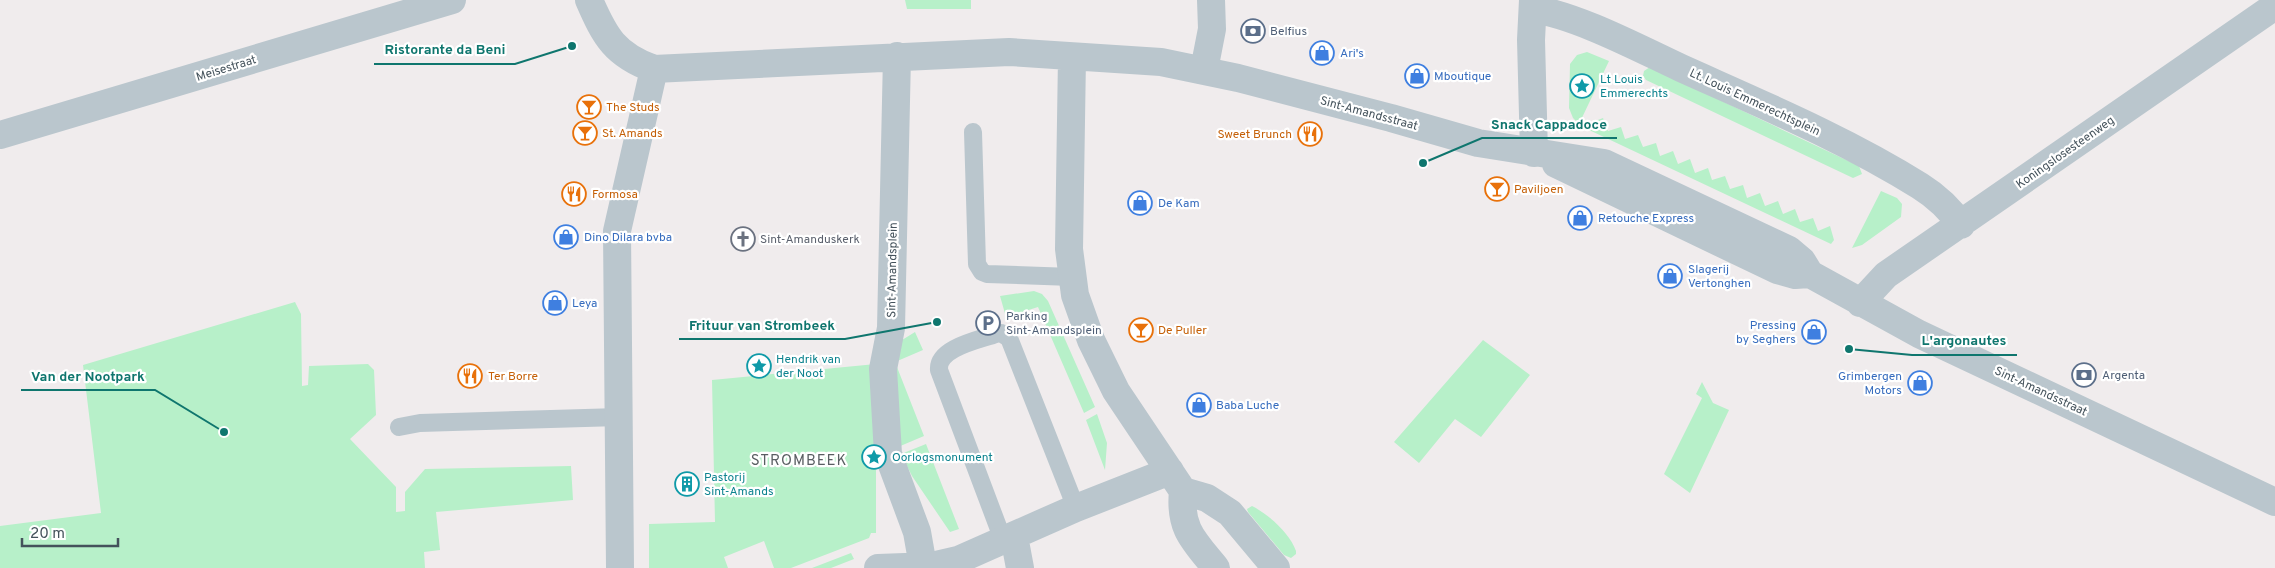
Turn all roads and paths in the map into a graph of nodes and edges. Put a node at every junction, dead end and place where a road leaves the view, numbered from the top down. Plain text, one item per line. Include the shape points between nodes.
1 (452, 0) edge
2 (590, 0) edge
3 (1211, 0) edge
4 (1533, 4) edge
5 (2275, 6) edge
6 (897, 56) junction
7 (1072, 57) junction
8 (654, 69) junction
9 (1204, 70) junction
10 (973, 132) dead end
11 (0, 135) edge
12 (1534, 153) junction
13 (1960, 225) junction
14 (1072, 277) junction
15 (1860, 303) junction
16 (619, 417) junction
17 (399, 427) dead end
18 (1177, 481) junction
19 (2275, 502) edge
20 (1076, 508) junction
21 (1009, 538) junction
22 (923, 566) junction
23 (881, 567) edge
24 (620, 568) edge
25 (1020, 568) edge
26 (1216, 568) edge
27 (1276, 568) edge

1 - 11 street, Meisestraat
2 - 8 street via 617,49 626,58
3 - 9 street via 1212,29
4 - 12 street
4 - 13 street, Lt. Louis Emmerechtsplein via 1640,49 1840,142 1921,186 1950,209
5 - 13 street, Koningslosesteenweg
6 - 7 street via 1009,52
6 - 8 street
6 - 22 street, Sint-Amandsplein via 891,328 883,369 888,454 917,532
7 - 9 street via 1161,62
7 - 14 street
8 - 16 street via 617,230
9 - 12 street, Sint-Amandsstraat via 1478,143
10 - 14 lane via 979,268 987,274
12 - 15 street, Sint-Amandsstraat via 1604,163 1789,250 1802,260 1810,274
13 - 15 street, Koningslosesteenweg via 1886,275
14 - 18 street via 1080,313 1105,370
15 - 19 street, Sint-Amandsstraat
16 - 17 lane via 420,423
16 - 24 street
18 - 20 street
18 - 26 street via 1188,531
18 - 27 street via 1230,513
20 - 21 street
20 - 21 lane via 1009,338 1000,333 946,352 940,360 939,370
21 - 22 street via 958,560
21 - 25 street
22 - 23 street

